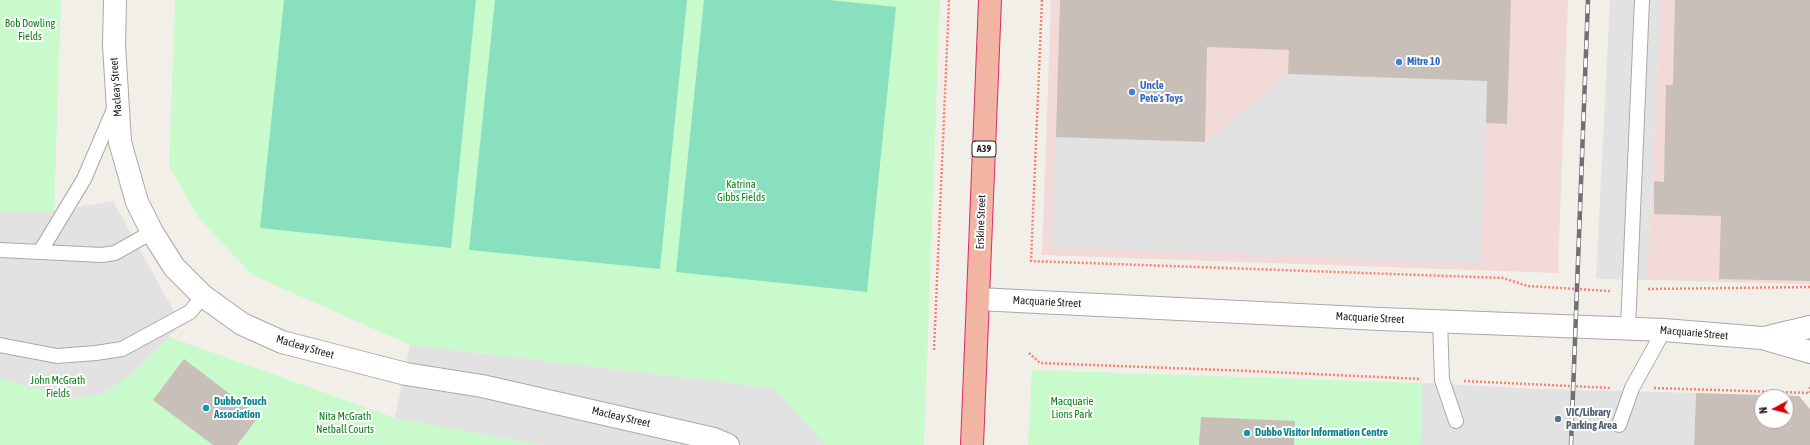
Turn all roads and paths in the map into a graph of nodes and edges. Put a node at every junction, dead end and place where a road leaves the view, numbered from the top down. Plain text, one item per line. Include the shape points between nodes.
1 (115, 0) edge
2 (949, 0) edge
3 (990, 0) edge
4 (1042, 0) edge
5 (1642, 0) edge
6 (118, 101) junction
7 (152, 232) junction
8 (0, 250) edge
9 (40, 252) junction
10 (1810, 287) edge
11 (1629, 290) junction
12 (203, 296) junction
13 (978, 299) junction
14 (1440, 321) junction
15 (1810, 327) edge
16 (1628, 328) junction
17 (1664, 330) junction
18 (1762, 338) junction
19 (0, 345) edge
20 (934, 350) dead end
21 (1810, 352) edge
22 (1456, 421) dead end
23 (1619, 425) dead end
24 (728, 445) edge
25 (972, 445) edge

1 - 6 street, Macleay Street via 114,45
2 - 20 path
3 - 13 highway, Erskine Street / A39
4 - 11 path via 1031,261 1503,278 1528,286
5 - 11 lane
6 - 7 street, Macleay Street via 120,142 137,202
6 - 9 lane via 84,179
7 - 9 lane via 115,253 102,255
7 - 12 street, Macleay Street via 174,267
8 - 9 lane
10 - 11 path
11 - 16 lane
12 - 19 lane via 190,312 122,349 57,356
12 - 24 street, Macleay Street via 242,324 282,342 406,374 482,386 714,439
13 - 14 street, Macquarie Street
13 - 25 highway, Erskine Street / A39
14 - 16 street, Macquarie Street
14 - 22 lane via 1442,380
15 - 18 street, Macquarie Street
16 - 17 street, Macquarie Street
17 - 18 street, Macquarie Street
17 - 23 lane via 1632,388
18 - 21 street, Macquarie Street

